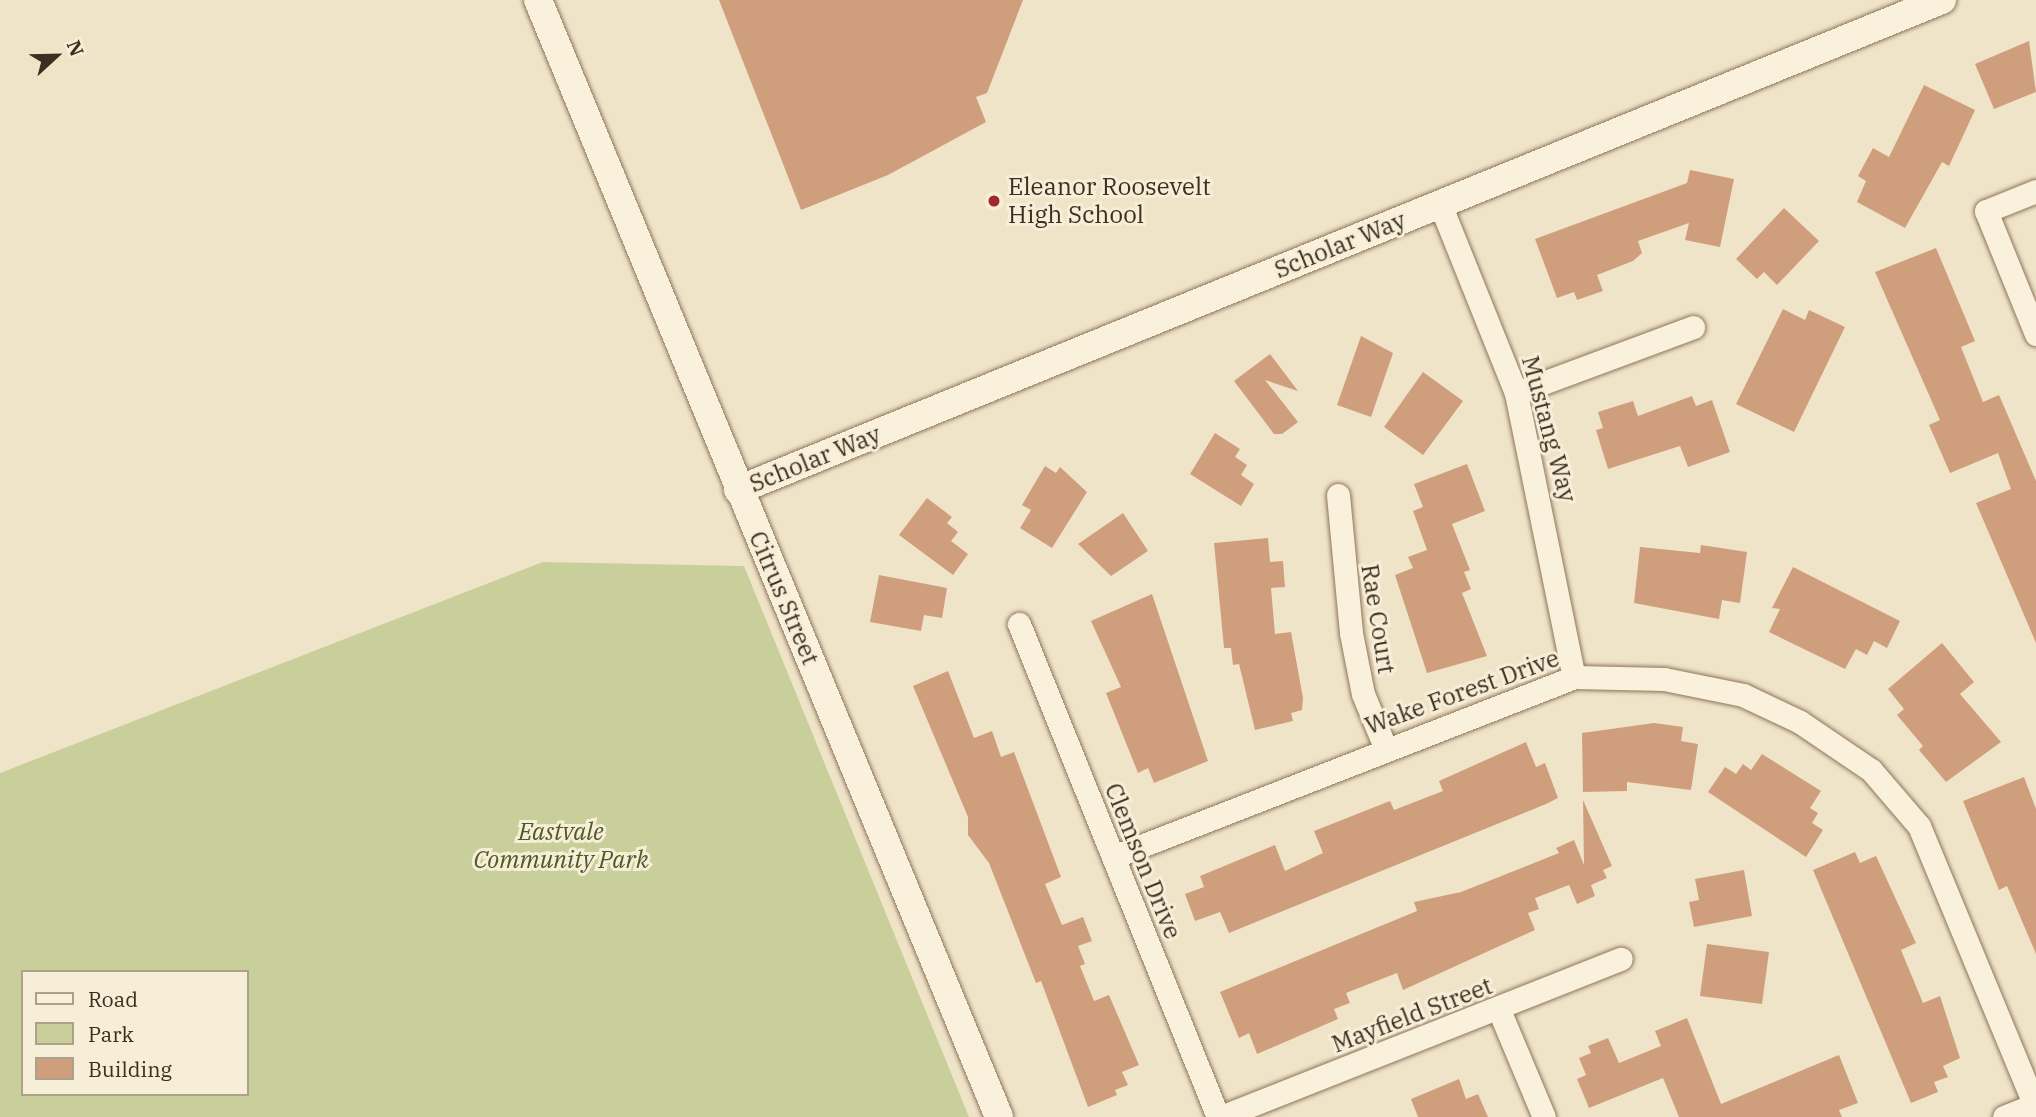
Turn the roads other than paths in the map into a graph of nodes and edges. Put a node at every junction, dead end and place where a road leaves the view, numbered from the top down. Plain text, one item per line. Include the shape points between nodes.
1 (538, 0) edge
2 (1942, 0) edge
3 (2036, 191) edge
4 (1440, 204) junction
5 (1693, 327) dead end
6 (2036, 334) edge
7 (1516, 393) junction
8 (738, 490) junction
9 (1338, 495) dead end
10 (1019, 624) dead end
11 (1574, 677) junction
12 (1385, 747) junction
13 (1113, 856) junction
14 (1621, 959) dead end
15 (1499, 1010) junction
16 (2035, 1106) edge
17 (999, 1117) edge
18 (1220, 1117) edge
19 (1544, 1117) edge
20 (2004, 1117) edge

1 - 8 street, Citrus Street
2 - 4 street, Scholar Way
3 - 6 street via 1986,211
4 - 7 street, Mustang Way
4 - 8 street, Scholar Way
5 - 7 street
7 - 11 street, Mustang Way
8 - 17 street, Citrus Street
9 - 12 street, Rae Court via 1351,633 1363,694
10 - 13 street, Clemson Drive
11 - 12 street, Wake Forest Drive
11 - 16 street, Wake Forest Drive via 1664,679 1743,695 1800,723 1871,770 1919,826
12 - 13 street, Wake Forest Drive
13 - 18 street, Clemson Drive
14 - 15 street, Mayfield Street
15 - 18 street, Mayfield Street
15 - 19 street
16 - 20 street

